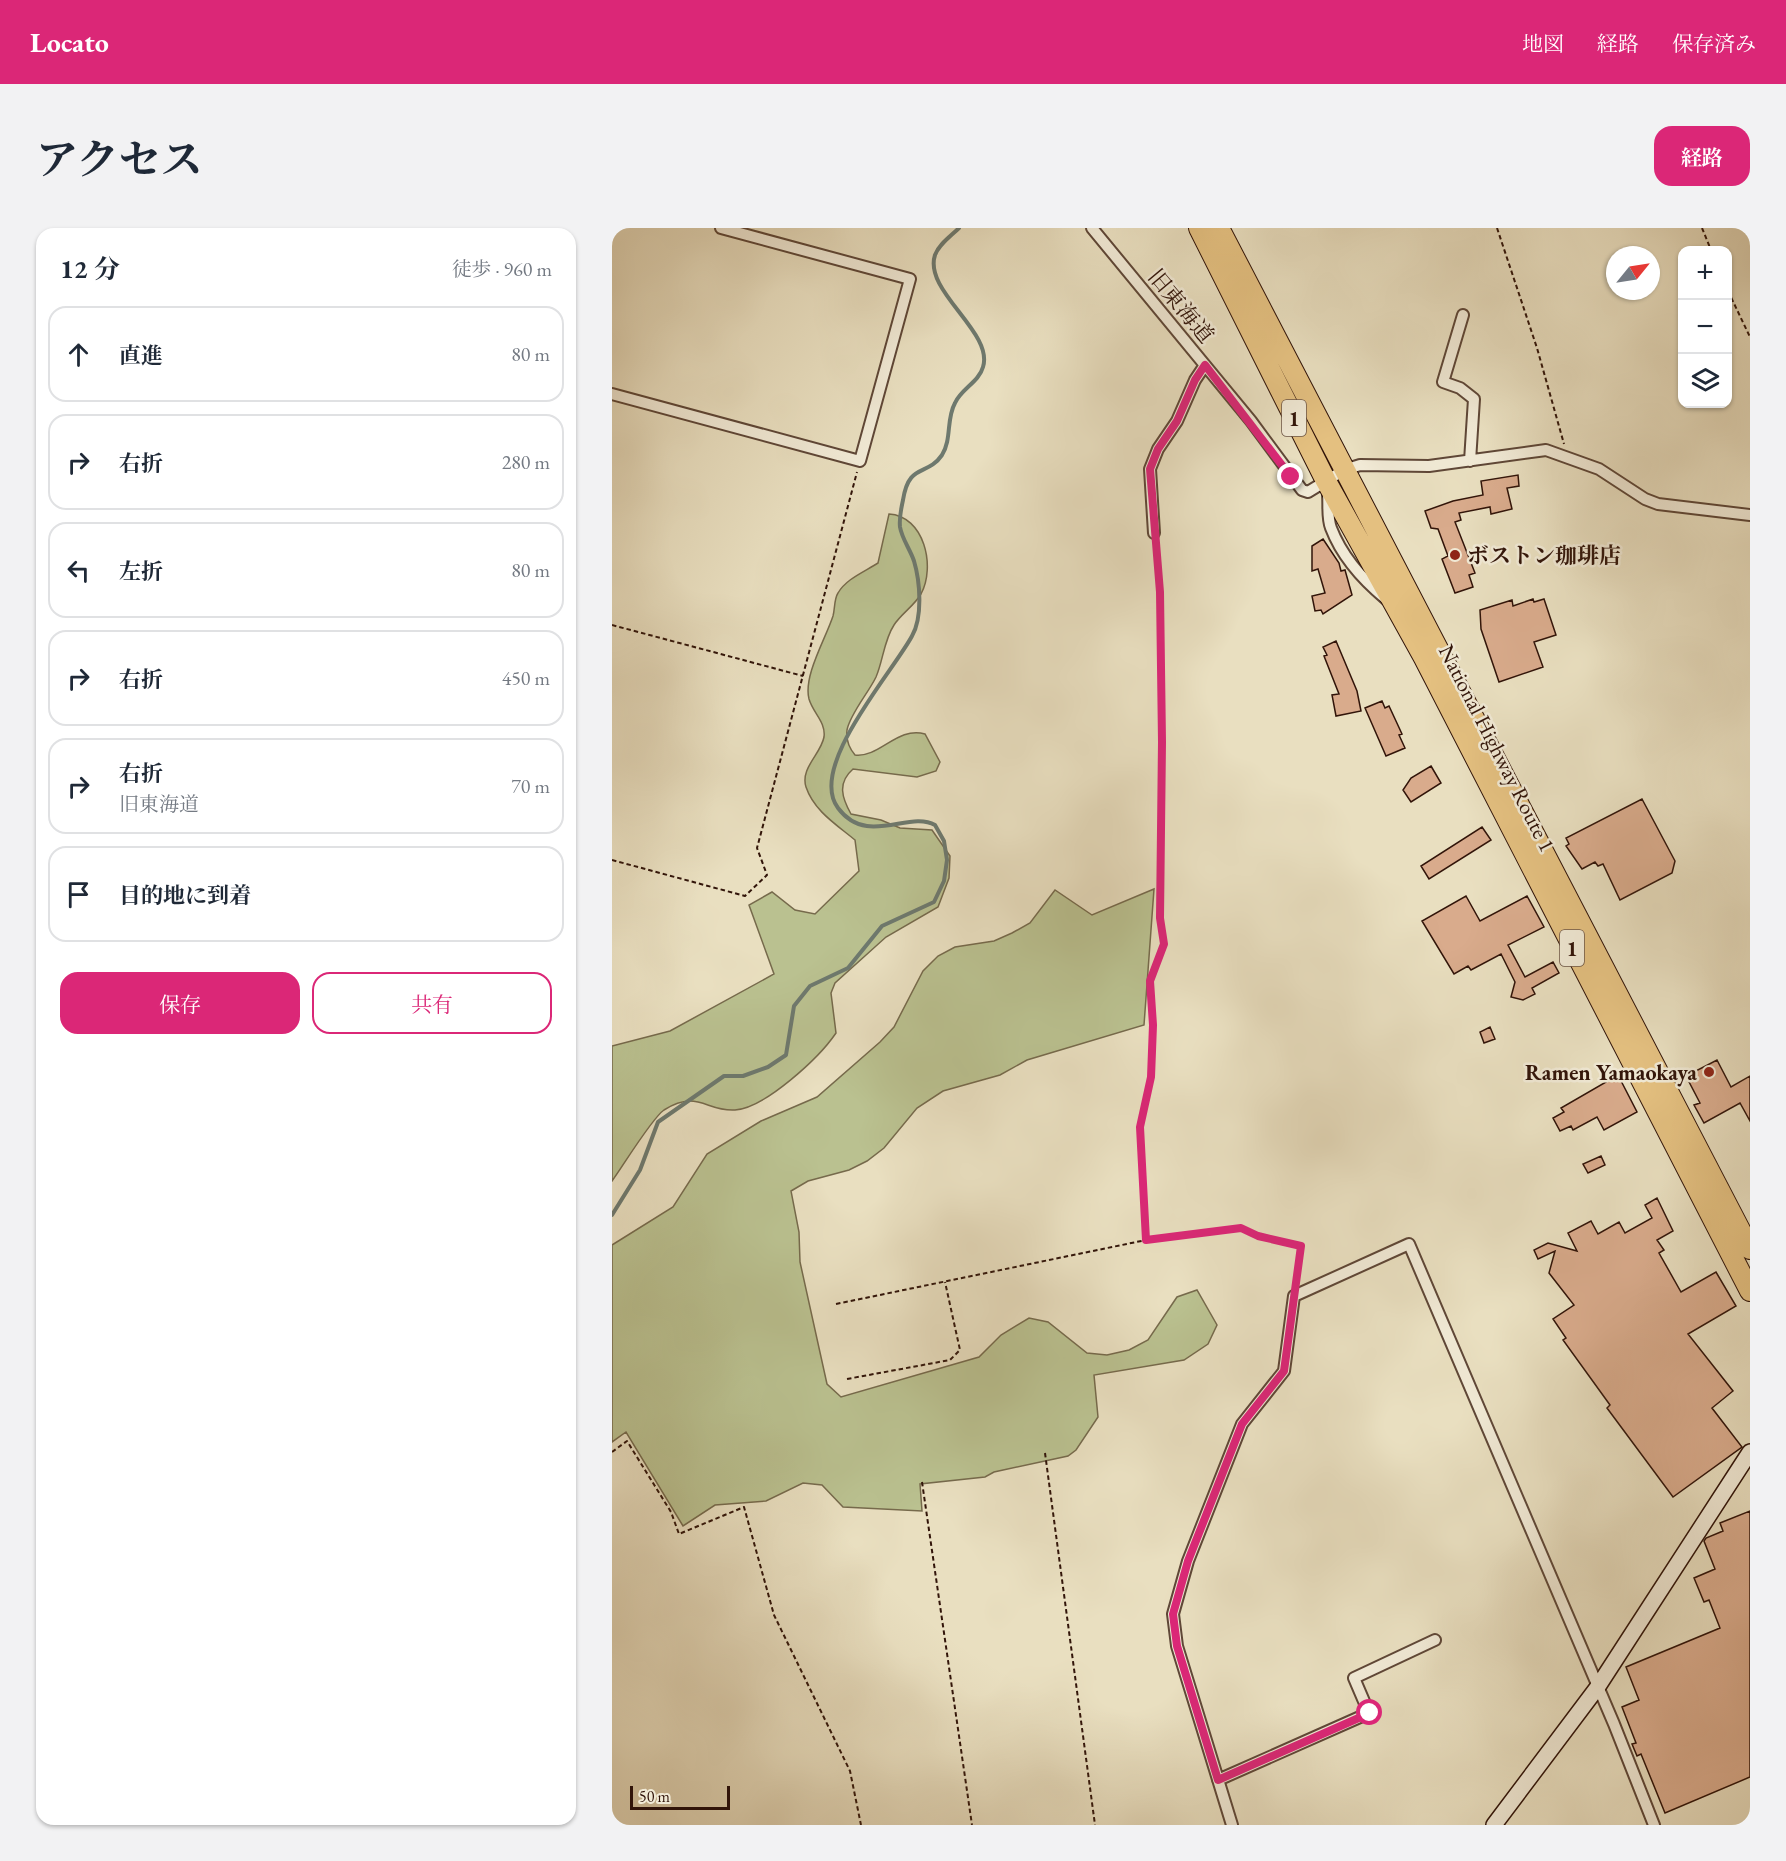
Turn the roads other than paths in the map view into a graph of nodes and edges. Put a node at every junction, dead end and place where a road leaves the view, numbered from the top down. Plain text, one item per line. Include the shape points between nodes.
1 (721, 228) edge
2 (1092, 228) edge
3 (1200, 228) edge
4 (1220, 228) edge
5 (1463, 315) dead end
6 (1205, 365) junction
7 (612, 394) edge
8 (1470, 460) junction
9 (1344, 470) junction
10 (1326, 481) junction
11 (1750, 515) edge
12 (1154, 533) road end
13 (1394, 605) junction
14 (1543, 871) junction
15 (1691, 1156) junction
16 (1750, 1249) edge
17 (1750, 1291) edge
18 (1750, 1452) edge
19 (1435, 1640) dead end
20 (1597, 1688) junction
21 (1218, 1780) junction
22 (1232, 1825) edge
23 (1494, 1825) edge
24 (1654, 1825) edge

1 - 7 street via 910,279 860,461
2 - 6 street, 旧東海道
3 - 10 highway, National Highway Route 1 / 1
4 - 9 highway, National Highway Route 1 / 1
5 - 8 street via 1443,382 1474,399
6 - 10 street, 旧東海道 via 1302,490 1308,492
6 - 12 street via 1150,469
8 - 9 street via 1429,466 1360,465
8 - 11 street via 1546,450 1599,469 1658,504
9 - 10 street
9 - 14 highway, National Highway Route 1 / 1
10 - 13 highway, National Highway Route 1 / 1
10 - 13 street via 1331,528 1361,579
13 - 14 highway, National Highway Route 1 / 1
14 - 15 highway, National Highway Route 1 / 1
15 - 16 highway, National Highway Route 1 / 1
15 - 17 highway, National Highway Route 1 / 1
18 - 20 street
19 - 21 street via 1354,1678 1370,1713
20 - 21 street via 1409,1244 1294,1296 1284,1371 1242,1424 1188,1561 1173,1614 1177,1646
20 - 23 street
20 - 24 street
21 - 22 street

